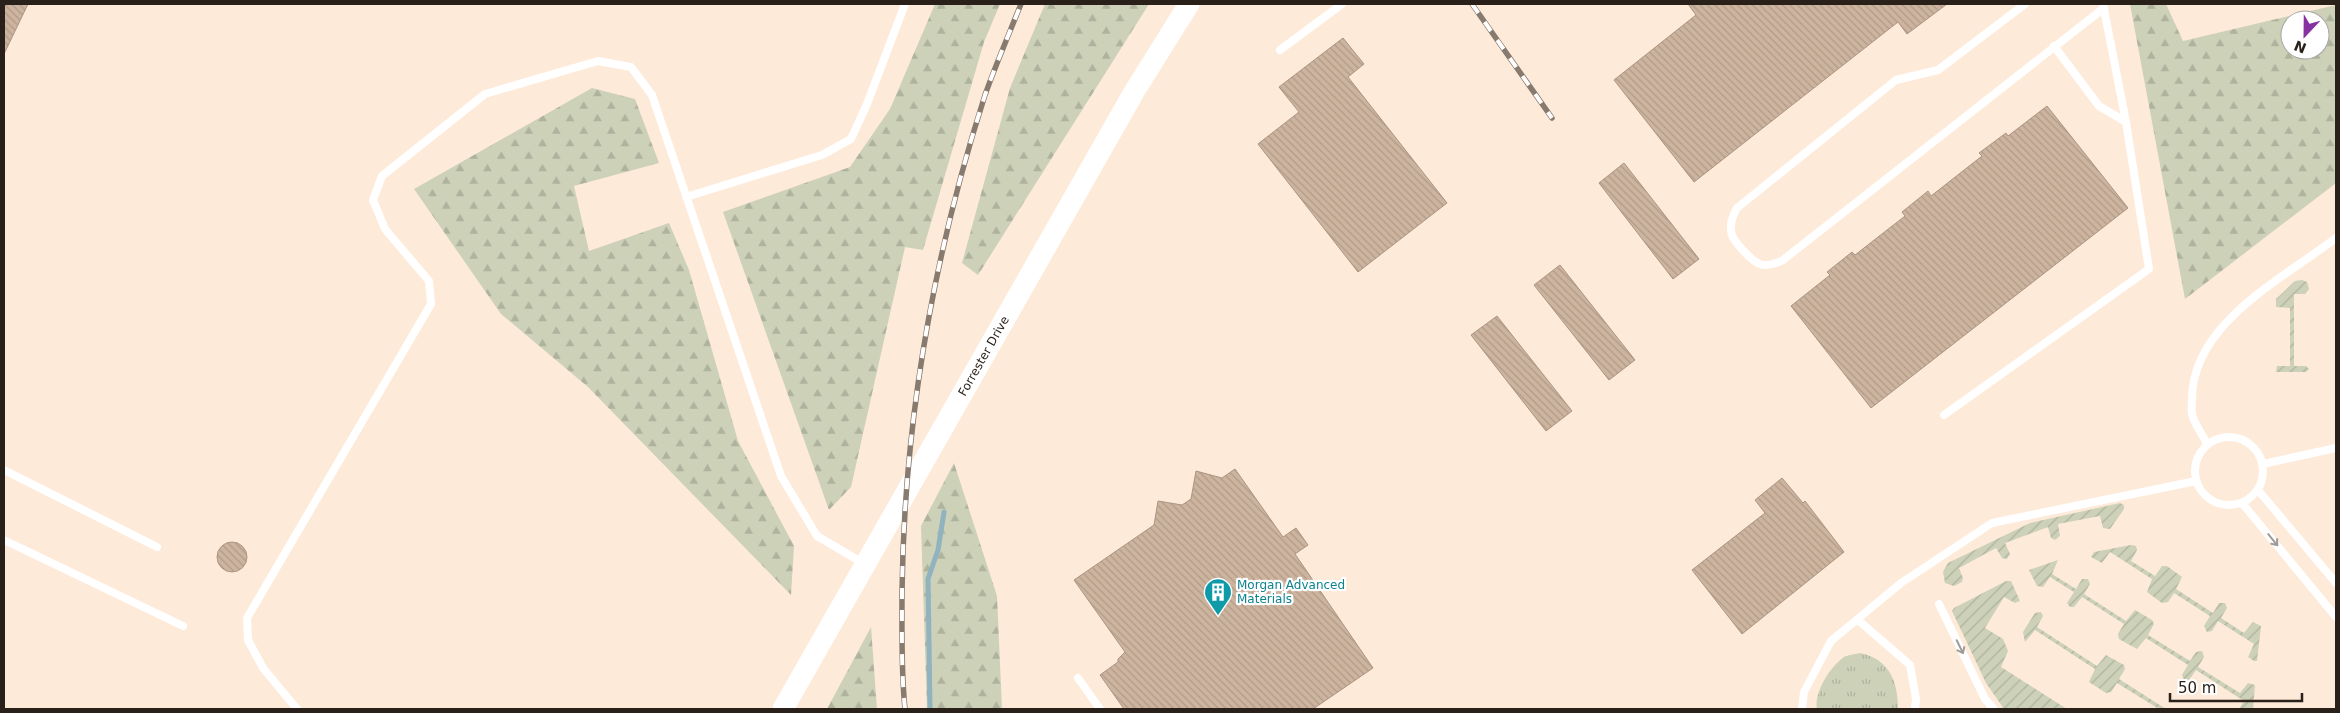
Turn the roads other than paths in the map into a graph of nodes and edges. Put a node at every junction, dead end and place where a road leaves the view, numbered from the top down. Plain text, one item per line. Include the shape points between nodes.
1 (905, 4) edge
2 (1189, 4) edge
3 (1342, 4) edge
4 (2025, 4) edge
5 (2103, 6) edge
6 (2054, 46) junction
7 (1280, 50) dead end
8 (2126, 122) junction
9 (686, 197) junction
10 (2336, 238) edge
11 (1944, 415) dead end
12 (2207, 444) junction
13 (2336, 448) edge
14 (2263, 464) junction
15 (4, 470) edge
16 (2196, 481) junction
17 (2258, 490) junction
18 (2242, 503) junction
19 (4, 540) edge
20 (157, 547) dead end
21 (865, 564) junction
22 (2336, 583) edge
23 (1939, 604) dead end
24 (2336, 617) edge
25 (1858, 620) junction
26 (184, 626) dead end
27 (1078, 678) dead end
28 (297, 709) edge
29 (783, 709) edge
30 (1100, 709) edge
31 (1802, 709) edge
32 (1915, 709) edge
33 (1994, 709) edge

1 - 9 lane via 850,140 822,155
2 - 21 street, Forrester Drive via 1134,92
3 - 7 lane
4 - 6 lane via 1938,70 1896,80 1737,208 1731,225 1733,239 1753,261 1762,265 1773,266 1783,260
5 - 6 lane
5 - 8 lane
6 - 8 lane via 2099,106
8 - 11 lane via 2149,269
9 - 21 lane via 781,476 817,536
9 - 28 lane via 652,95 631,67 598,60 485,94 382,176 374,200 385,229 429,281 431,304 247,618 251,647 263,668
10 - 12 lane via 2261,292 2219,329 2199,360 2192,385 2192,414
12 - 14 lane via 2223,437 2241,439 2255,448
12 - 16 lane via 2196,462
13 - 14 lane
14 - 17 lane via 2263,478
15 - 20 lane
16 - 18 lane via 2211,500 2226,505
16 - 25 lane via 1992,523 1901,583
17 - 18 lane
17 - 22 lane
18 -> 24 lane
19 - 26 lane
21 - 29 street, Forrester Drive
23 -> 33 lane via 1985,699
25 - 31 lane via 1831,642 1804,692
25 - 32 lane via 1910,665
27 - 30 lane

